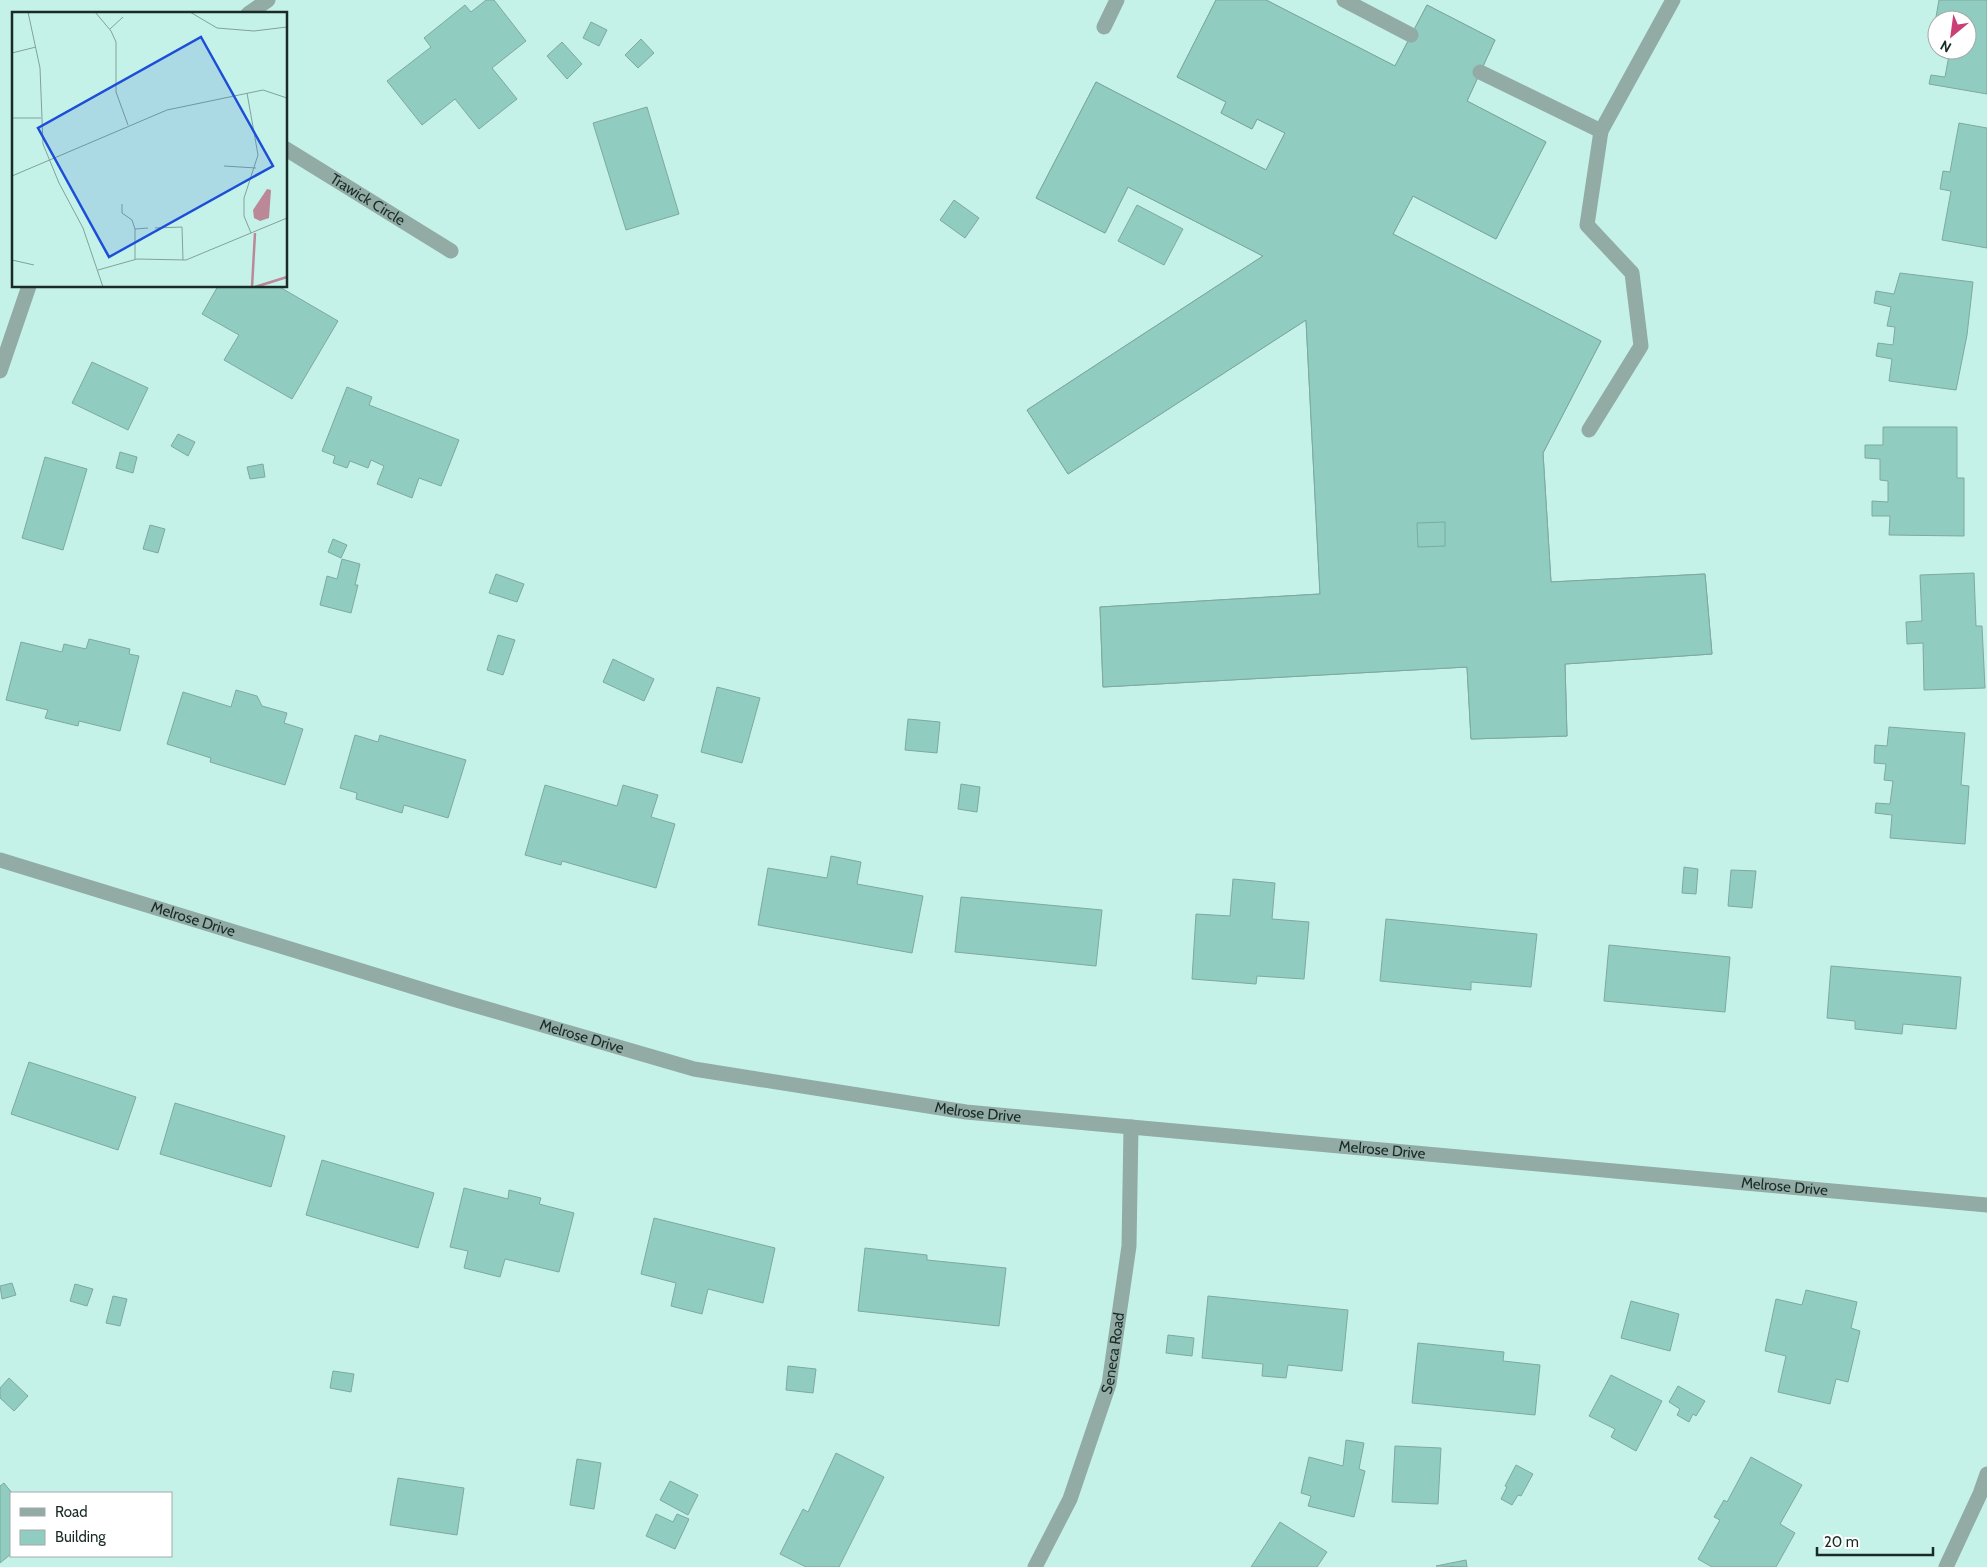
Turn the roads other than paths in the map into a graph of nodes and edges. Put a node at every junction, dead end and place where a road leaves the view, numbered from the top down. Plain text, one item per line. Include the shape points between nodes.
1 (268, 0) edge
2 (1117, 0) edge
3 (1344, 0) edge
4 (1673, 0) edge
5 (251, 12) edge
6 (1104, 27) dead end
7 (1411, 35) dead end
8 (1480, 72) dead end
9 (1601, 131) junction
10 (288, 150) edge
11 (450, 251) dead end
12 (28, 288) edge
13 (0, 371) edge
14 (1589, 430) dead end
15 (0, 860) edge
16 (1131, 1127) junction
17 (1987, 1205) edge
18 (1987, 1474) edge
19 (1035, 1567) edge
20 (1946, 1567) edge

1 - 5 street
2 - 6 street
3 - 7 street
4 - 9 street
8 - 9 street
9 - 14 street via 1587,225 1632,273 1641,346
10 - 11 street, Trawick Circle
12 - 13 street
15 - 16 street, Melrose Drive via 452,999 694,1069 966,1112
16 - 17 street, Melrose Drive
16 - 19 street, Seneca Road via 1129,1246 1109,1384 1070,1499
18 - 20 street

